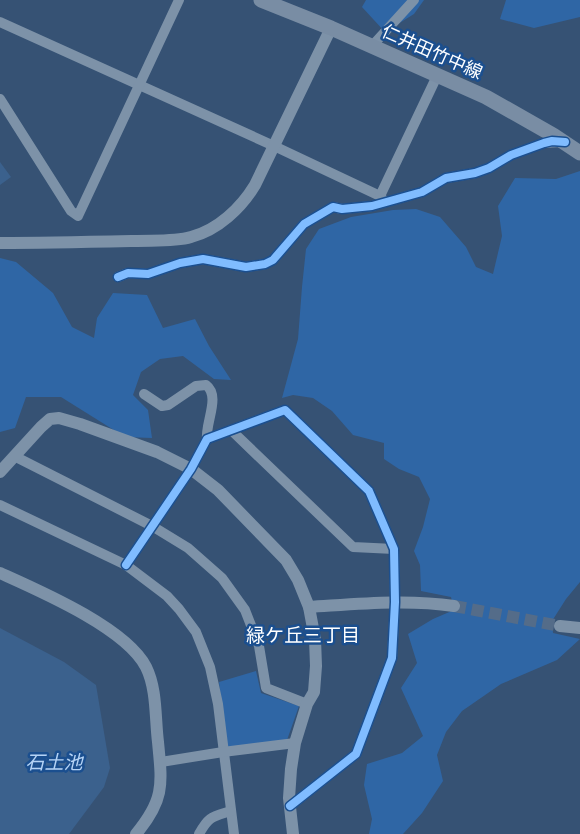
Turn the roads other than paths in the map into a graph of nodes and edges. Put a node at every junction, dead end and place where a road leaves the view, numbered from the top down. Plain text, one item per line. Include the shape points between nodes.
1 (179, 0) edge
2 (261, 0) edge
3 (414, 0) edge
4 (0, 22) edge
5 (331, 28) junction
6 (372, 46) junction
7 (437, 76) junction
8 (139, 86) junction
9 (0, 99) edge
10 (565, 142) junction
11 (274, 146) junction
12 (580, 153) edge
13 (382, 199) junction
14 (0, 243) edge
15 (118, 277) dead end
16 (144, 394) dead end
17 (231, 430) junction
18 (207, 439) junction
19 (14, 456) junction
20 (191, 469) junction
21 (0, 472) edge
22 (0, 505) edge
23 (152, 526) junction
24 (394, 549) junction
25 (126, 565) junction
26 (0, 573) edge
27 (395, 602) junction
28 (454, 606) tunnel mouth
29 (309, 607) junction
30 (560, 626) tunnel mouth
31 (580, 628) edge
32 (307, 704) junction
33 (295, 744) junction
34 (223, 752) junction
35 (161, 762) junction
36 (290, 806) junction
37 (231, 811) junction
38 (136, 834) edge
39 (199, 834) edge
40 (234, 834) edge
41 (294, 834) edge

1 - 8 street
2 - 5 main road, 仁井田竹中線
3 - 6 street
4 - 8 street
5 - 6 main road, 仁井田竹中線
5 - 11 street
6 - 7 main road, 仁井田竹中線
7 - 10 main road, 仁井田竹中線 via 486,97
7 - 13 street
8 - 9 street via 78,216
8 - 11 street
10 - 12 main road, 仁井田竹中線
10 - 13 street via 552,142 511,155 475,174 446,178 422,192
11 - 13 street
11 - 14 street via 249,196 224,220 191,238
13 - 15 street via 372,206 333,207 304,224 273,260 265,264 246,267 203,259 148,274 128,273
16 - 18 street via 162,406 196,386 209,387 212,394
17 - 18 street
17 - 24 street via 353,547
17 - 24 street via 285,410 369,492
18 - 20 street
19 - 20 street via 50,419 59,418 157,452
19 - 21 street
19 - 23 street
20 - 23 street
20 - 29 street via 218,490 286,560
22 - 25 street
23 - 25 street
23 - 32 street via 188,548 222,578 245,610 259,646 266,688
24 - 27 street
25 - 34 street via 167,596 196,632 210,667
26 - 35 street via 72,608 133,649 150,680
27 - 28 street
27 - 29 street
27 - 36 street via 392,658 356,754
29 - 32 street via 316,666 314,692
30 - 31 street
32 - 33 street
33 - 34 street
33 - 36 street
34 - 35 street
34 - 37 street
35 - 38 street via 156,805
36 - 41 street
37 - 39 street via 208,820
37 - 40 street

